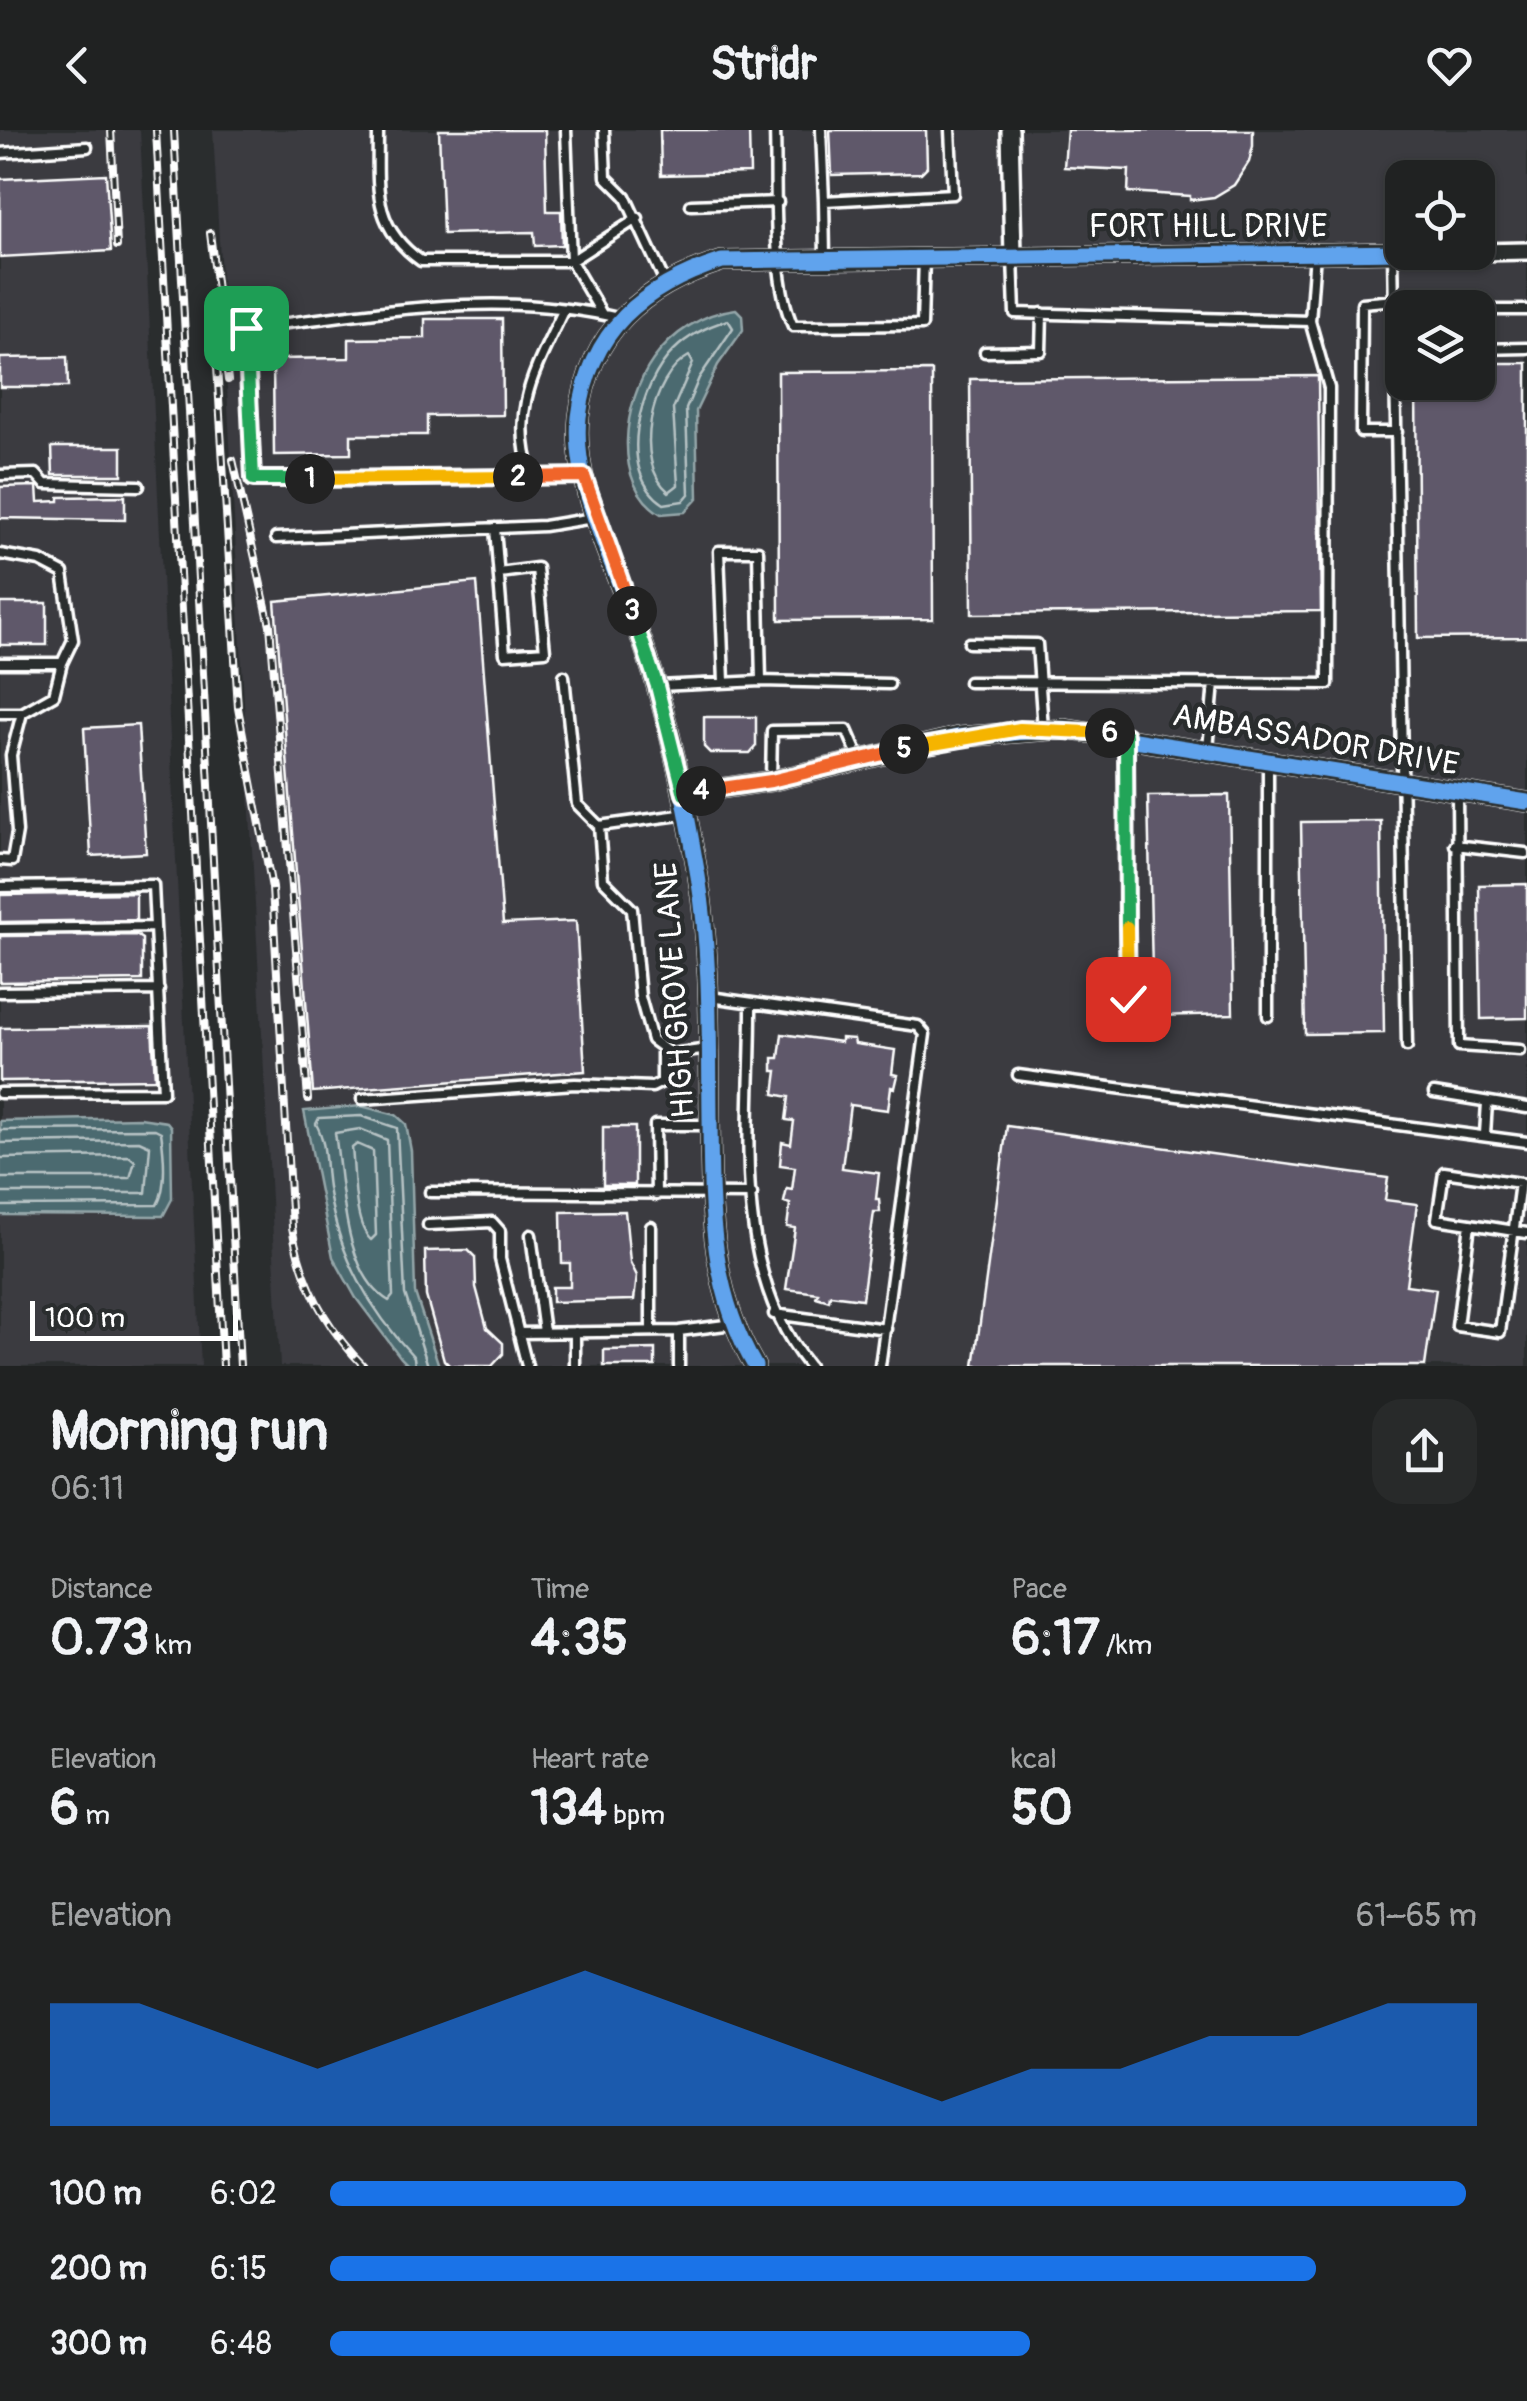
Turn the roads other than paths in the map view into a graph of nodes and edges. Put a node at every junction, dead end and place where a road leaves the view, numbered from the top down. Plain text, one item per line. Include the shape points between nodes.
1 (378, 130) edge
2 (566, 130) edge
3 (604, 130) edge
4 (776, 130) edge
5 (821, 130) edge
6 (950, 130) edge
7 (1010, 130) edge
8 (87, 147) dead end
9 (0, 154) edge
10 (824, 201) junction
11 (778, 202) junction
12 (691, 205) dead end
13 (638, 218) junction
14 (1527, 251) edge
15 (1385, 252) edge
16 (1495, 252) edge
17 (1315, 253) junction
18 (1013, 255) junction
19 (924, 256) junction
20 (780, 257) junction
21 (825, 257) junction
22 (571, 261) junction
23 (665, 282) junction
24 (1385, 306) edge
25 (1495, 310) edge
26 (1527, 310) edge
27 (562, 311) junction
28 (1042, 313) junction
29 (602, 314) junction
30 (622, 319) junction
31 (1310, 321) junction
32 (1527, 348) edge
33 (1495, 349) edge
34 (985, 352) dead end
35 (1398, 400) edge
36 (1397, 432) junction
37 (0, 475) edge
38 (584, 476) junction
39 (532, 477) junction
40 (139, 486) dead end
41 (598, 517) junction
42 (495, 528) junction
43 (276, 538) dead end
44 (0, 554) edge
45 (499, 573) junction
46 (969, 643) dead end
47 (0, 663) edge
48 (62, 663) junction
49 (564, 676) dead end
50 (760, 681) junction
51 (724, 682) junction
52 (969, 682) dead end
53 (1040, 682) junction
54 (889, 684) dead end
55 (1214, 684) junction
56 (657, 686) junction
57 (0, 713) edge
58 (22, 713) junction
59 (1043, 729) junction
60 (1126, 735) junction
61 (1208, 749) junction
62 (860, 760) junction
63 (1268, 760) junction
64 (771, 781) junction
65 (1404, 784) junction
66 (1458, 791) junction
67 (684, 794) junction
68 (1527, 802) edge
69 (687, 814) junction
70 (599, 826) junction
71 (1455, 846) junction
72 (1525, 853) edge
73 (0, 860) edge
74 (0, 887) edge
75 (0, 928) edge
76 (155, 928) junction
77 (159, 990) junction
78 (0, 992) edge
79 (707, 997) junction
80 (1128, 999) dead end
81 (751, 1003) junction
82 (1268, 1016) dead end
83 (1407, 1046) dead end
84 (662, 1048) junction
85 (709, 1049) junction
86 (1520, 1050) dead end
87 (1018, 1075) dead end
88 (0, 1092) edge
89 (1434, 1093) dead end
90 (362, 1099) dead end
91 (1488, 1102) junction
92 (1527, 1108) edge
93 (710, 1125) junction
94 (1485, 1134) junction
95 (1527, 1142) edge
96 (430, 1192) dead end
97 (752, 1194) junction
98 (656, 1195) junction
99 (711, 1196) junction
100 (1470, 1224) junction
101 (428, 1226) dead end
102 (651, 1227) dead end
103 (1515, 1230) junction
104 (1527, 1233) edge
105 (531, 1234) dead end
106 (774, 1314) junction
107 (733, 1324) junction
108 (886, 1329) junction
109 (679, 1330) junction
110 (651, 1331) junction
111 (544, 1332) junction
112 (575, 1332) junction
113 (518, 1333) junction
114 (528, 1366) edge
115 (575, 1366) edge
116 (679, 1366) edge
117 (755, 1366) edge
118 (809, 1366) edge
119 (880, 1366) edge

1 - 22 lane via 384,224 421,261
2 - 22 lane
3 - 13 lane via 606,177
4 - 11 lane
5 - 10 lane
6 - 10 lane via 952,194
7 - 18 street
8 - 9 lane
10 - 21 lane
11 - 12 lane
11 - 20 lane
13 - 22 lane
13 - 23 lane
14 - 16 street
15 - 17 street, FORT HILL DRIVE
17 - 18 street, FORT HILL DRIVE
17 - 31 lane
18 - 19 street, HIGH GROVE LANE
18 - 28 lane via 1015,312
19 - 20 lane via 922,324 793,326 784,307
19 - 21 street, HIGH GROVE LANE
20 - 21 street, HIGH GROVE LANE
20 - 23 street, HIGH GROVE LANE via 722,261
22 - 29 lane
23 - 30 street, HIGH GROVE LANE
24 - 36 lane via 1362,303 1361,432
25 - 26 lane
27 - 29 lane
27 - 39 lane via 521,410 522,451
27 - 39 lane via 412,308 246,328 253,479
28 - 31 lane
28 - 34 lane via 1041,351
29 - 30 lane
30 - 38 street, HIGH GROVE LANE via 584,389
31 - 55 lane via 1328,388 1328,684
32 - 33 lane
35 - 36 lane
36 - 65 lane
37 - 40 lane via 36,474 44,484
38 - 39 lane
38 - 41 street, HIGH GROVE LANE
41 - 42 lane
41 - 56 street, HIGH GROVE LANE
42 - 43 lane
42 - 45 lane
44 - 48 lane via 40,560 63,572 73,640
45 - 45 lane via 505,654 546,651 537,568
46 - 53 lane via 1037,644
47 - 48 lane
48 - 58 lane via 54,695
49 - 70 lane via 577,804
50 - 51 lane
50 - 51 lane via 758,551 720,552
50 - 54 lane
51 - 56 lane
52 - 53 lane
53 - 55 lane
53 - 59 lane
55 - 61 lane
56 - 67 street, HIGH GROVE LANE
57 - 58 lane
58 - 73 lane via 11,755 17,832 12,860
59 - 60 street, AMBASSADOR DRIVE
59 - 62 street, AMBASSADOR DRIVE via 991,732
60 - 61 street, AMBASSADOR DRIVE
60 - 80 lane
61 - 63 street, AMBASSADOR DRIVE
62 - 64 street, AMBASSADOR DRIVE
62 - 64 lane via 848,730 772,731
63 - 65 street, AMBASSADOR DRIVE
63 - 82 lane
64 - 67 street, AMBASSADOR DRIVE
65 - 66 street, AMBASSADOR DRIVE
65 - 83 lane
66 - 68 street, AMBASSADOR DRIVE
66 - 71 lane
67 - 69 street, HIGH GROVE LANE
69 - 70 lane
69 - 79 street, HIGH GROVE LANE
70 - 84 lane via 603,880 632,909 640,997 652,1040
71 - 72 lane
71 - 86 lane via 1459,1046
74 - 76 lane via 153,884
75 - 76 lane
76 - 77 lane
77 - 78 lane
77 - 88 lane via 164,1092
79 - 81 lane
79 - 85 street, HIGH GROVE LANE
81 - 97 lane
81 - 108 lane via 918,1026 925,1034
84 - 85 lane via 671,1054
84 - 90 lane via 662,1082 652,1087 576,1084
85 - 93 street, HIGH GROVE LANE
87 - 94 lane
89 - 91 lane
91 - 92 lane
91 - 94 lane
93 - 98 lane via 655,1125
93 - 99 street, HIGH GROVE LANE
94 - 95 lane
96 - 98 lane
97 - 99 lane
97 - 106 lane via 756,1254
98 - 99 lane
99 - 107 street, HIGH GROVE LANE via 715,1262
100 - 103 lane
100 - 103 lane via 1436,1220 1444,1172 1520,1183
100 - 103 lane via 1457,1326 1500,1332
101 - 113 lane via 492,1222 500,1231
102 - 110 lane
103 - 104 lane
105 - 111 lane
106 - 108 lane
106 - 118 lane
107 - 109 lane
107 - 117 street, HIGH GROVE LANE
108 - 119 lane
109 - 110 lane
109 - 116 lane
110 - 112 lane
111 - 112 lane
111 - 113 lane
112 - 115 lane
113 - 114 lane

